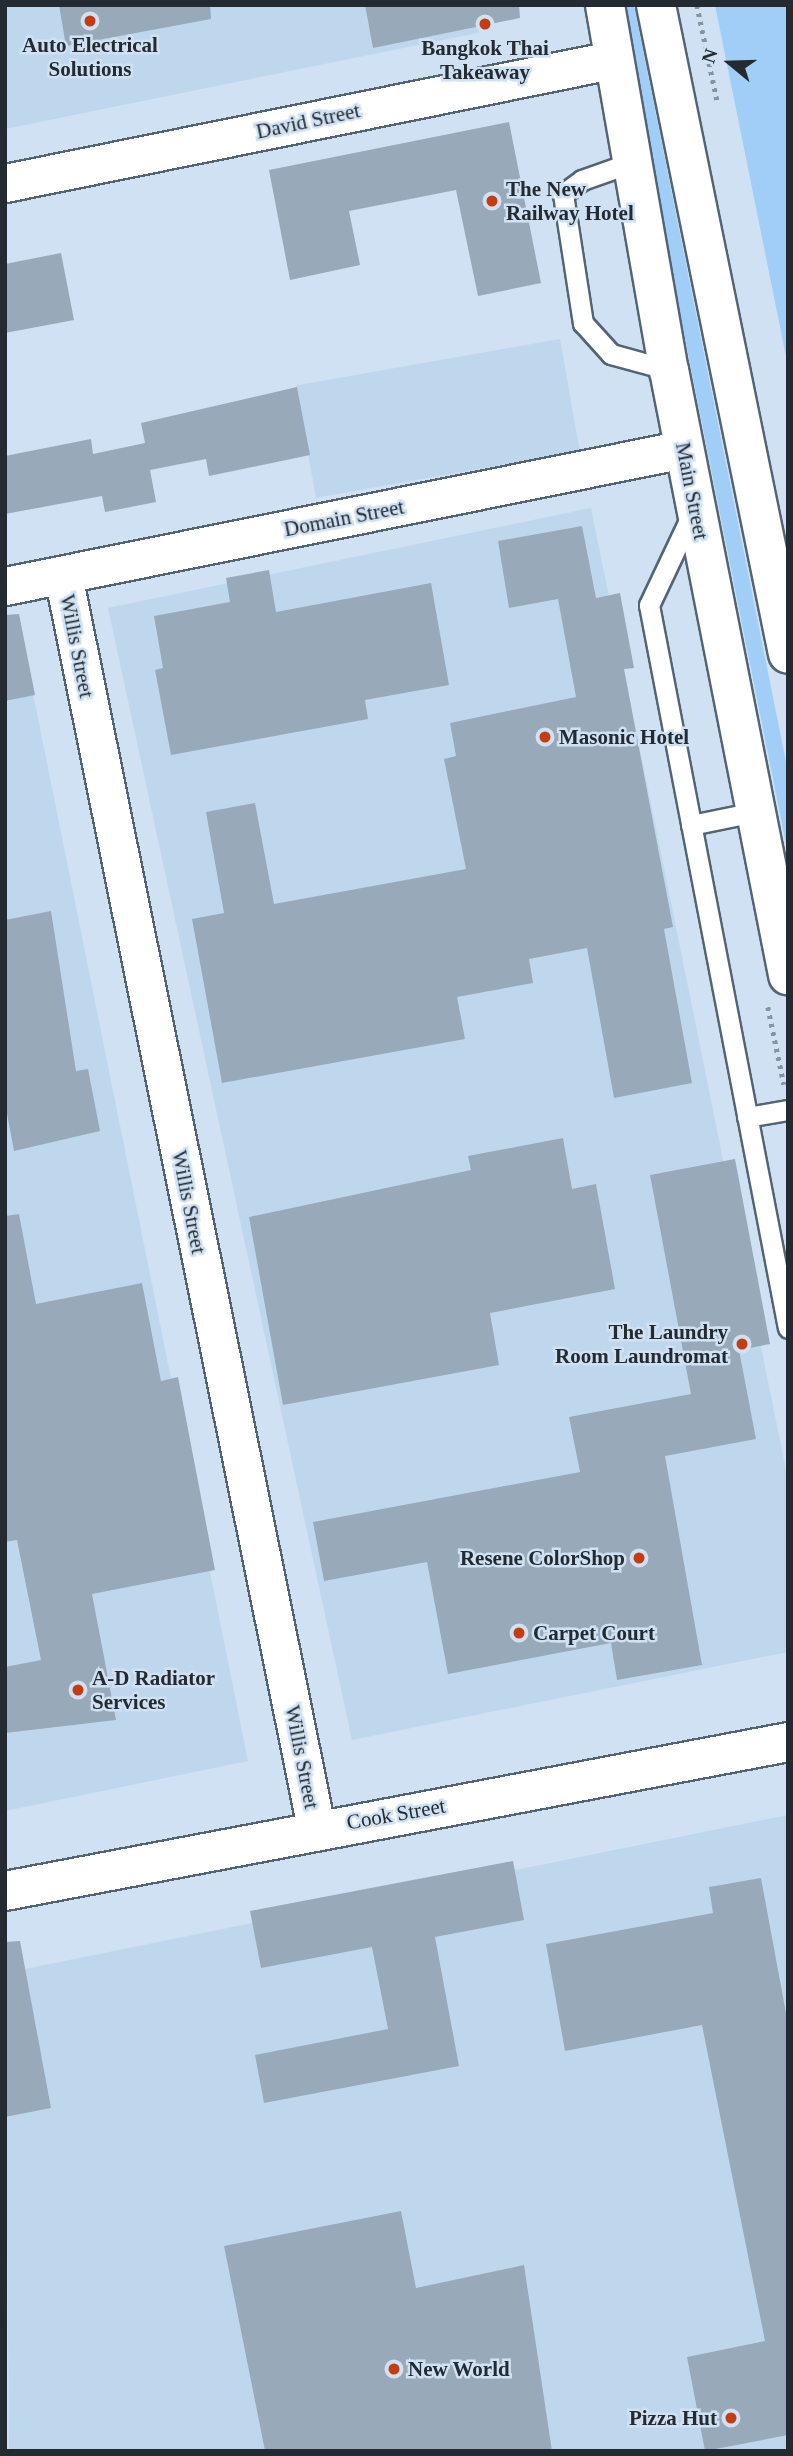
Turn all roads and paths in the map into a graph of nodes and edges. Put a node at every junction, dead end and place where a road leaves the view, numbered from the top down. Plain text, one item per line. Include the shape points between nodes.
1 (605, 5) edge
2 (656, 5) edge
3 (611, 60) junction
4 (630, 163) junction
5 (5, 183) edge
6 (669, 370) junction
7 (684, 449) junction
8 (695, 508) junction
9 (63, 575) junction
10 (5, 586) edge
11 (788, 654) edge
12 (755, 812) junction
13 (691, 825) junction
14 (788, 975) edge
15 (788, 1111) edge
16 (747, 1117) junction
17 (788, 1328) edge
18 (788, 1742) edge
19 (316, 1828) junction
20 (5, 1891) edge

1 - 3 main road, Main Street
2 - 11 main road
3 - 4 main road, Main Street
3 - 5 street, David Street
4 - 6 main road, Main Street
4 - 6 lane via 582,180 563,194 583,323 611,354
6 - 7 main road, Main Street
7 - 8 main road, Main Street
7 - 9 street, Domain Street
8 - 12 main road, Main Street
8 - 13 lane via 649,605
9 - 10 street, Domain Street
9 - 19 street, Willis Street
12 - 13 lane
12 - 14 main road, Main Street
13 - 16 lane
15 - 16 lane
16 - 17 lane
18 - 19 main road, Cook Street
19 - 20 main road, Cook Street

